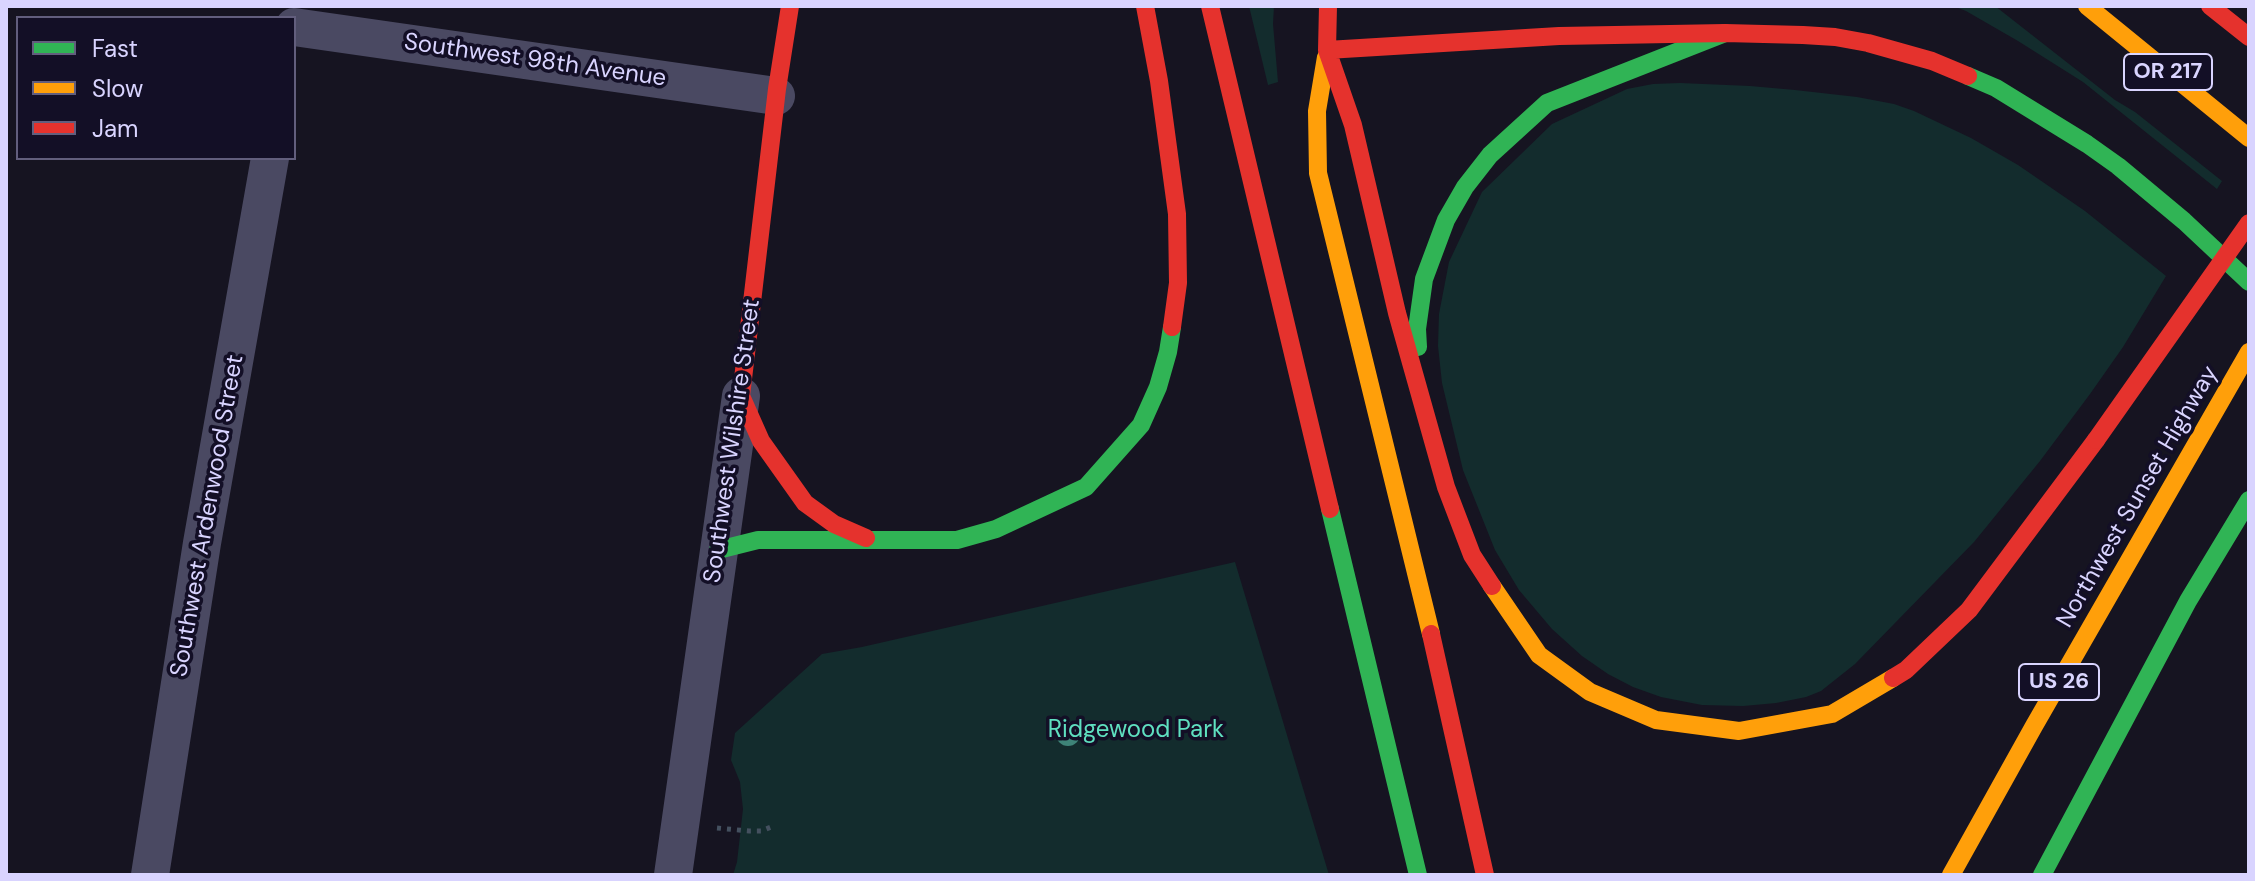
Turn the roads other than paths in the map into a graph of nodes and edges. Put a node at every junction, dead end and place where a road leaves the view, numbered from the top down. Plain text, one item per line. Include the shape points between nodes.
1 (790, 6) edge
2 (1145, 6) edge
3 (1210, 6) edge
4 (1328, 6) edge
5 (2087, 6) edge
6 (2210, 6) edge
7 (1538, 20) dead end
8 (296, 25) edge
9 (1725, 33) junction
10 (1576, 36) junction
11 (2249, 37) edge
12 (1327, 50) junction
13 (776, 96) junction
14 (2249, 138) edge
15 (270, 160) edge
16 (2249, 223) edge
17 (2249, 282) edge
18 (2249, 352) edge
19 (1420, 394) junction
20 (741, 396) junction
21 (2249, 500) edge
22 (868, 539) junction
23 (718, 550) junction
24 (2229, 566) dead end
25 (2188, 601) junction
26 (150, 875) edge
27 (673, 875) edge
28 (1418, 875) edge
29 (1485, 875) edge
30 (1951, 875) edge
31 (2042, 875) edge

1 - 13 main road, Southwest Wilshire Street
2 - 22 main road via 1177,214 1178,283 1168,352 1141,425 1086,487 996,529 957,540
3 - 28 main road
4 - 12 main road
5 - 14 main road, OR 217
6 - 11 main road
7 - 10 main road
8 - 13 street, Southwest 98th Avenue
9 - 10 main road
9 - 17 main road via 1868,43 1932,61 1996,88 2118,166
9 - 19 main road via 1547,103 1490,155 1446,220 1424,279 1417,329
10 - 12 main road
12 - 19 main road via 1353,125
12 - 29 main road via 1317,111 1318,173 1417,571
13 - 20 main road, Southwest Wilshire Street
15 - 26 street, Southwest Ardenwood Street
16 - 19 main road, bridge via 1969,610 1906,670 1832,714 1739,731 1656,720 1590,692 1539,655 1472,555
18 - 30 main road, Northwest Sunset Highway / US 26
20 - 22 main road via 761,441 805,503
20 - 23 street, Southwest Wilshire Street
21 - 25 main road, US 26
22 - 23 main road via 758,540
23 - 27 street, Southwest Wilshire Street
24 - 25 main road
25 - 31 main road, US 26

